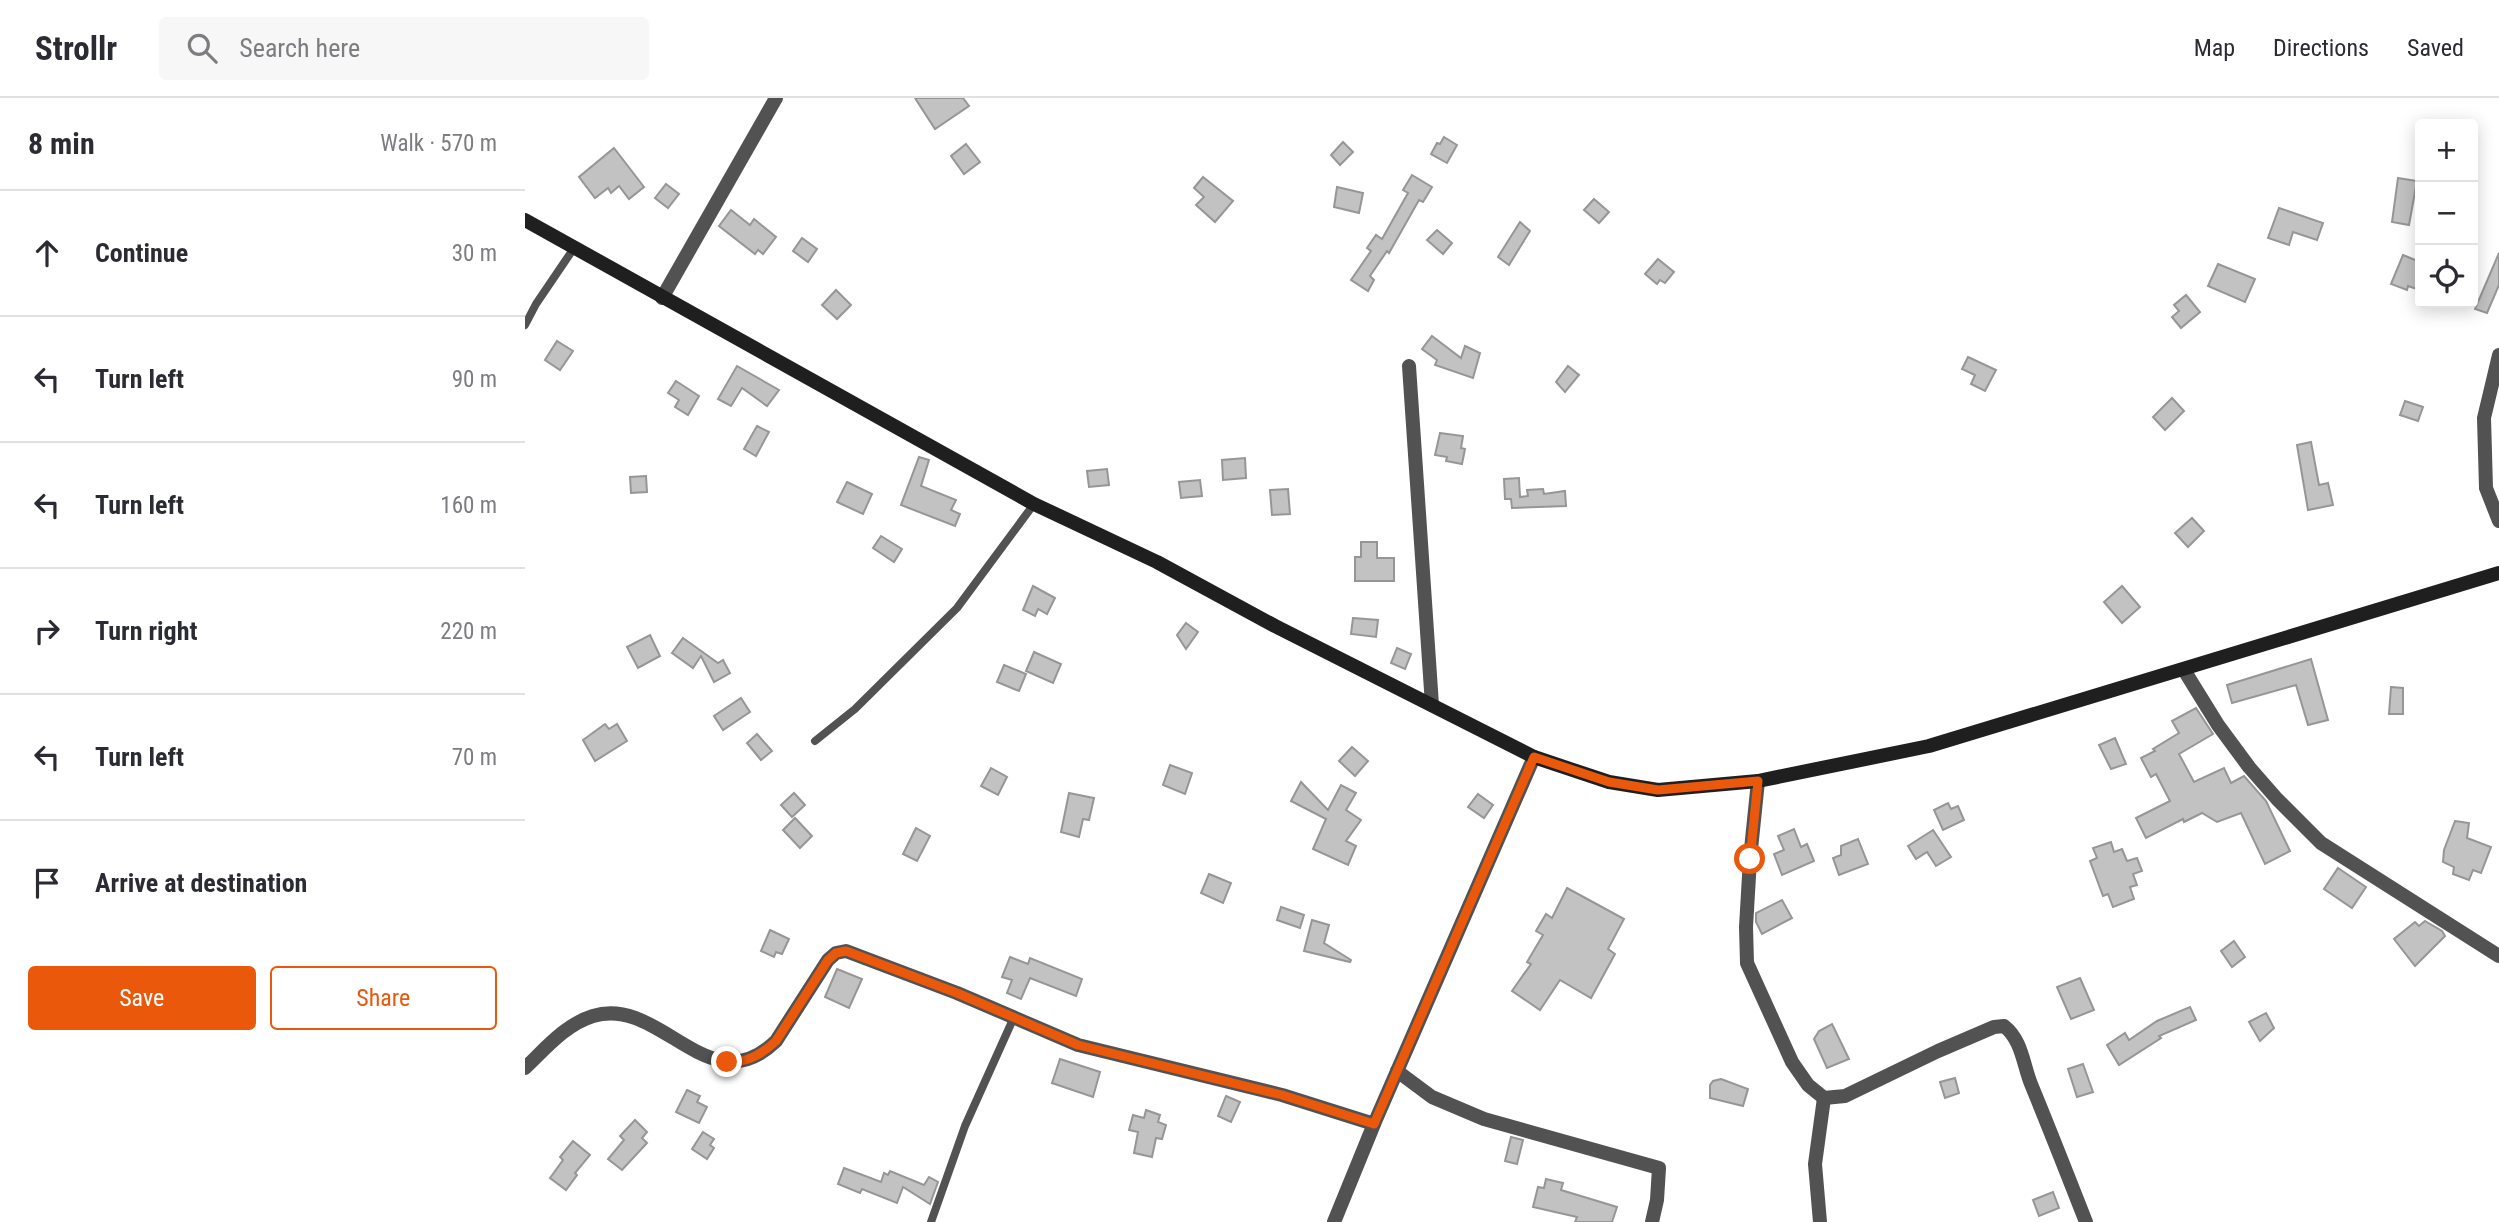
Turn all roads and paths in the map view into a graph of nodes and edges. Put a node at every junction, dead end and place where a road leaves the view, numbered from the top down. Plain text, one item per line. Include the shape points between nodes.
1 (776, 98) edge
2 (525, 220) edge
3 (574, 248) junction
4 (662, 299) junction
5 (525, 325) edge
6 (2499, 355) edge
7 (1409, 366) dead end
8 (1034, 504) junction
9 (2499, 521) edge
10 (2499, 573) edge
11 (2184, 670) junction
12 (1432, 705) junction
13 (815, 741) dead end
14 (1534, 757) junction
15 (1758, 781) junction
16 (2499, 956) edge
17 (1014, 1017) junction
18 (525, 1068) edge
19 (1397, 1071) junction
20 (1824, 1098) junction
21 (1374, 1124) junction
22 (930, 1222) edge
23 (1334, 1222) edge
24 (1652, 1222) edge
25 (1820, 1222) edge
26 (2086, 1222) edge

1 - 4 street
2 - 3 street
3 - 4 street
3 - 5 lane
4 - 8 street
6 - 9 street via 2484,418 2486,488
7 - 12 street
8 - 12 street via 1157,562
8 - 13 lane via 957,608 855,709
10 - 11 street
11 - 15 street via 1929,746
11 - 16 street via 2249,767 2321,843
12 - 14 street
14 - 15 street via 1609,782 1658,790
14 - 19 street
15 - 20 street via 1747,963 1792,1062
17 - 18 street via 846,951 828,960 776,1041 744,1062 703,1055 641,1021 601,1013 579,1022
17 - 21 street via 1078,1045 1282,1095
17 - 22 lane via 965,1126
19 - 21 street
19 - 24 street via 1432,1097 1484,1119 1659,1168
20 - 25 street via 1815,1164
20 - 26 street via 1845,1096 1949,1046 2004,1026 2019,1046
21 - 23 street

